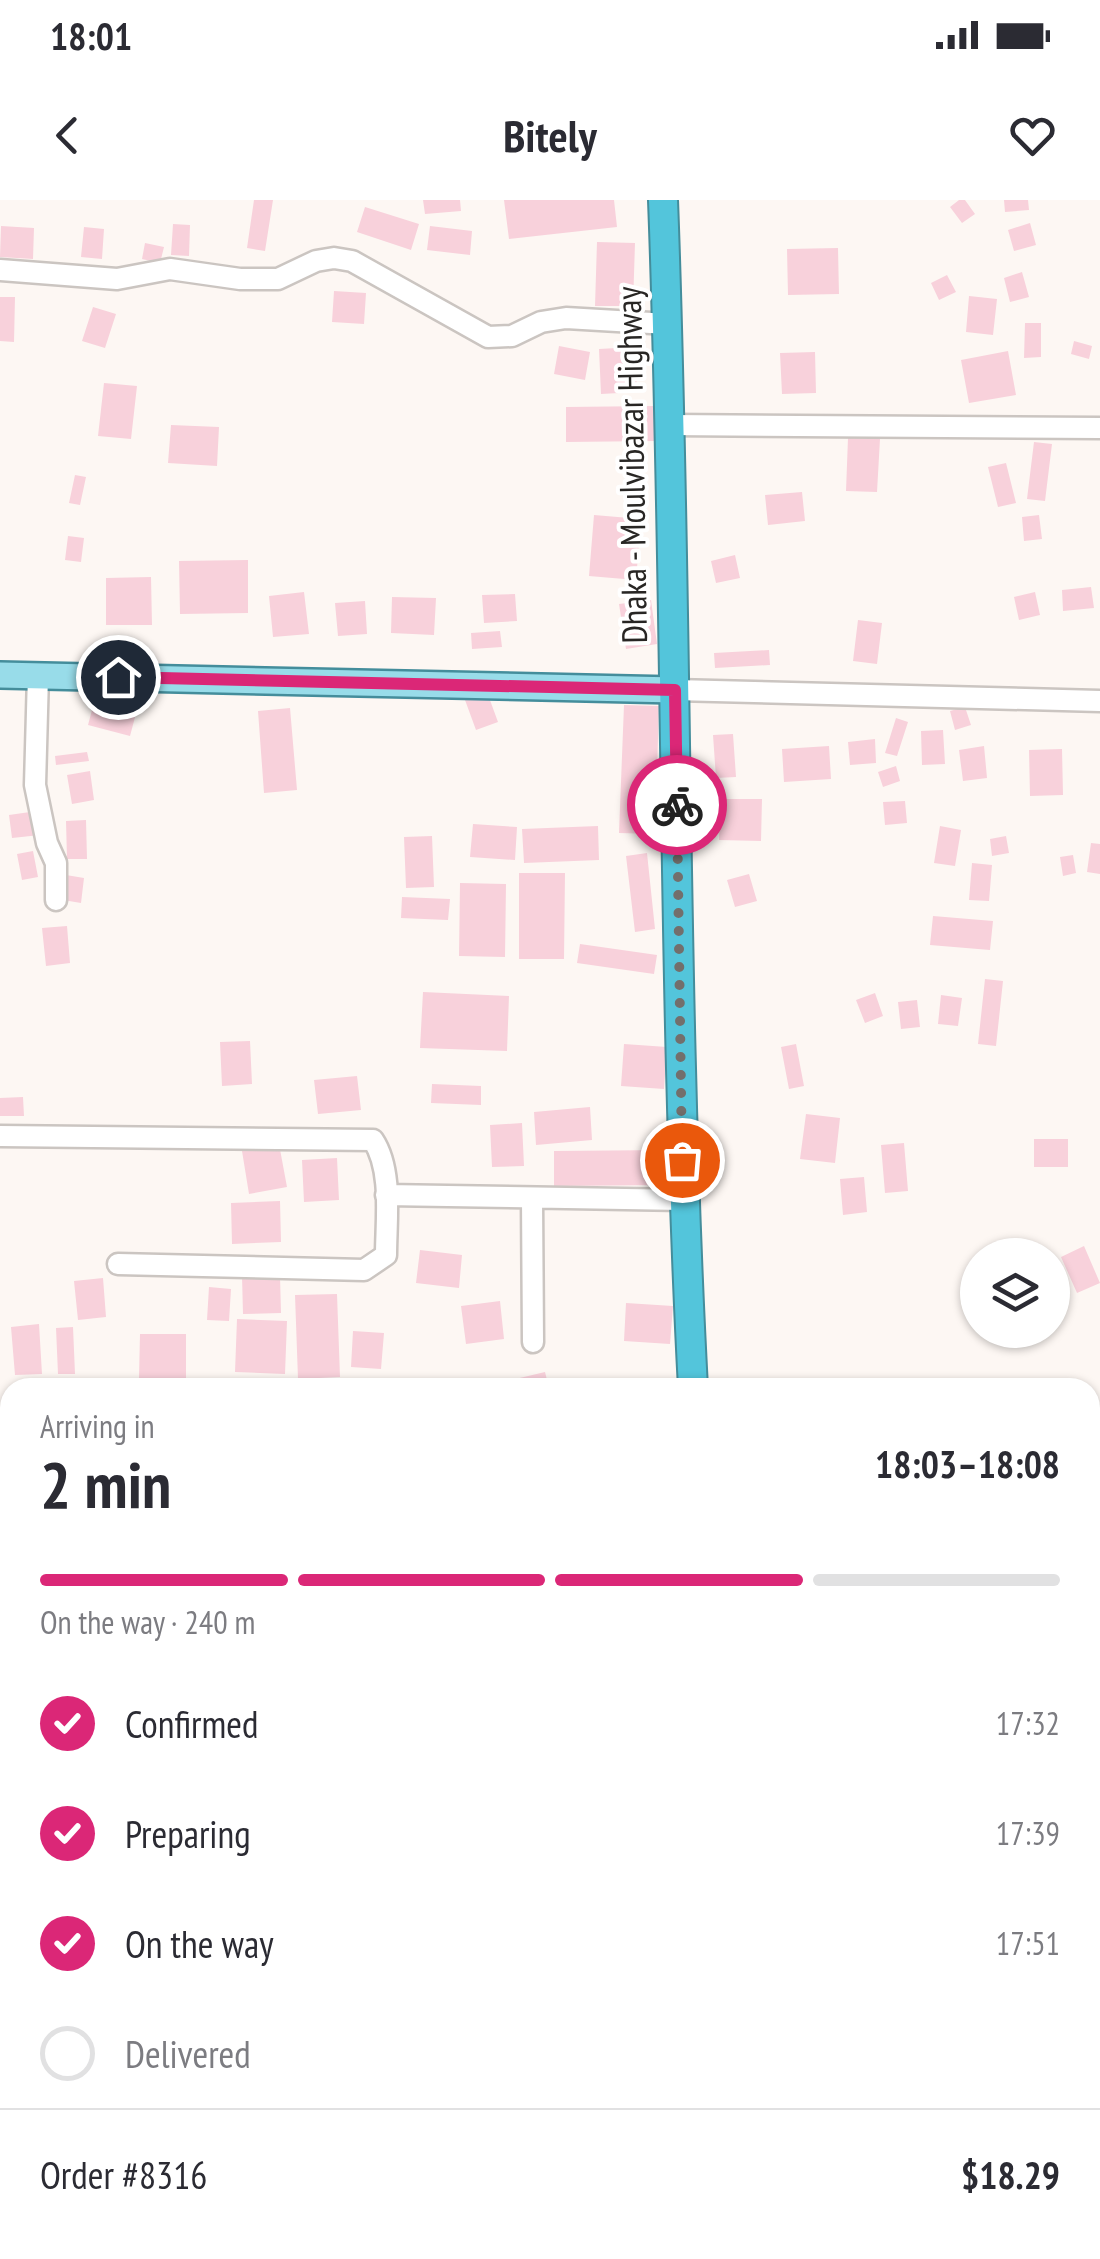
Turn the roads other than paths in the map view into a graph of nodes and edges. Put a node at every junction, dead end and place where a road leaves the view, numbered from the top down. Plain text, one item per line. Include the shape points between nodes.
1 (663, 200) edge
2 (0, 270) edge
3 (668, 324) junction
4 (670, 425) junction
5 (1100, 428) edge
6 (0, 675) edge
7 (38, 675) junction
8 (675, 690) junction
9 (1100, 702) edge
10 (56, 900) dead end
11 (0, 1136) edge
12 (386, 1195) junction
13 (532, 1199) junction
14 (683, 1200) junction
15 (118, 1264) dead end
16 (533, 1342) dead end
17 (692, 1378) edge

1 - 3 highway, Dhaka - Moulvibazar Highway
2 - 3 street via 117,279 170,269 278,279 334,258 352,261 488,337 566,318
3 - 4 highway, Dhaka - Moulvibazar Highway
4 - 5 street
4 - 8 highway, Dhaka - Moulvibazar Highway
6 - 7 main road
7 - 8 main road
7 - 10 street via 36,784 56,863
8 - 9 street
8 - 14 highway, Dhaka - Moulvibazar Highway
11 - 12 street via 373,1140 381,1152
12 - 13 street
12 - 15 street via 386,1255 364,1270
13 - 14 street
13 - 16 street
14 - 17 highway, Dhaka - Moulvibazar Highway

